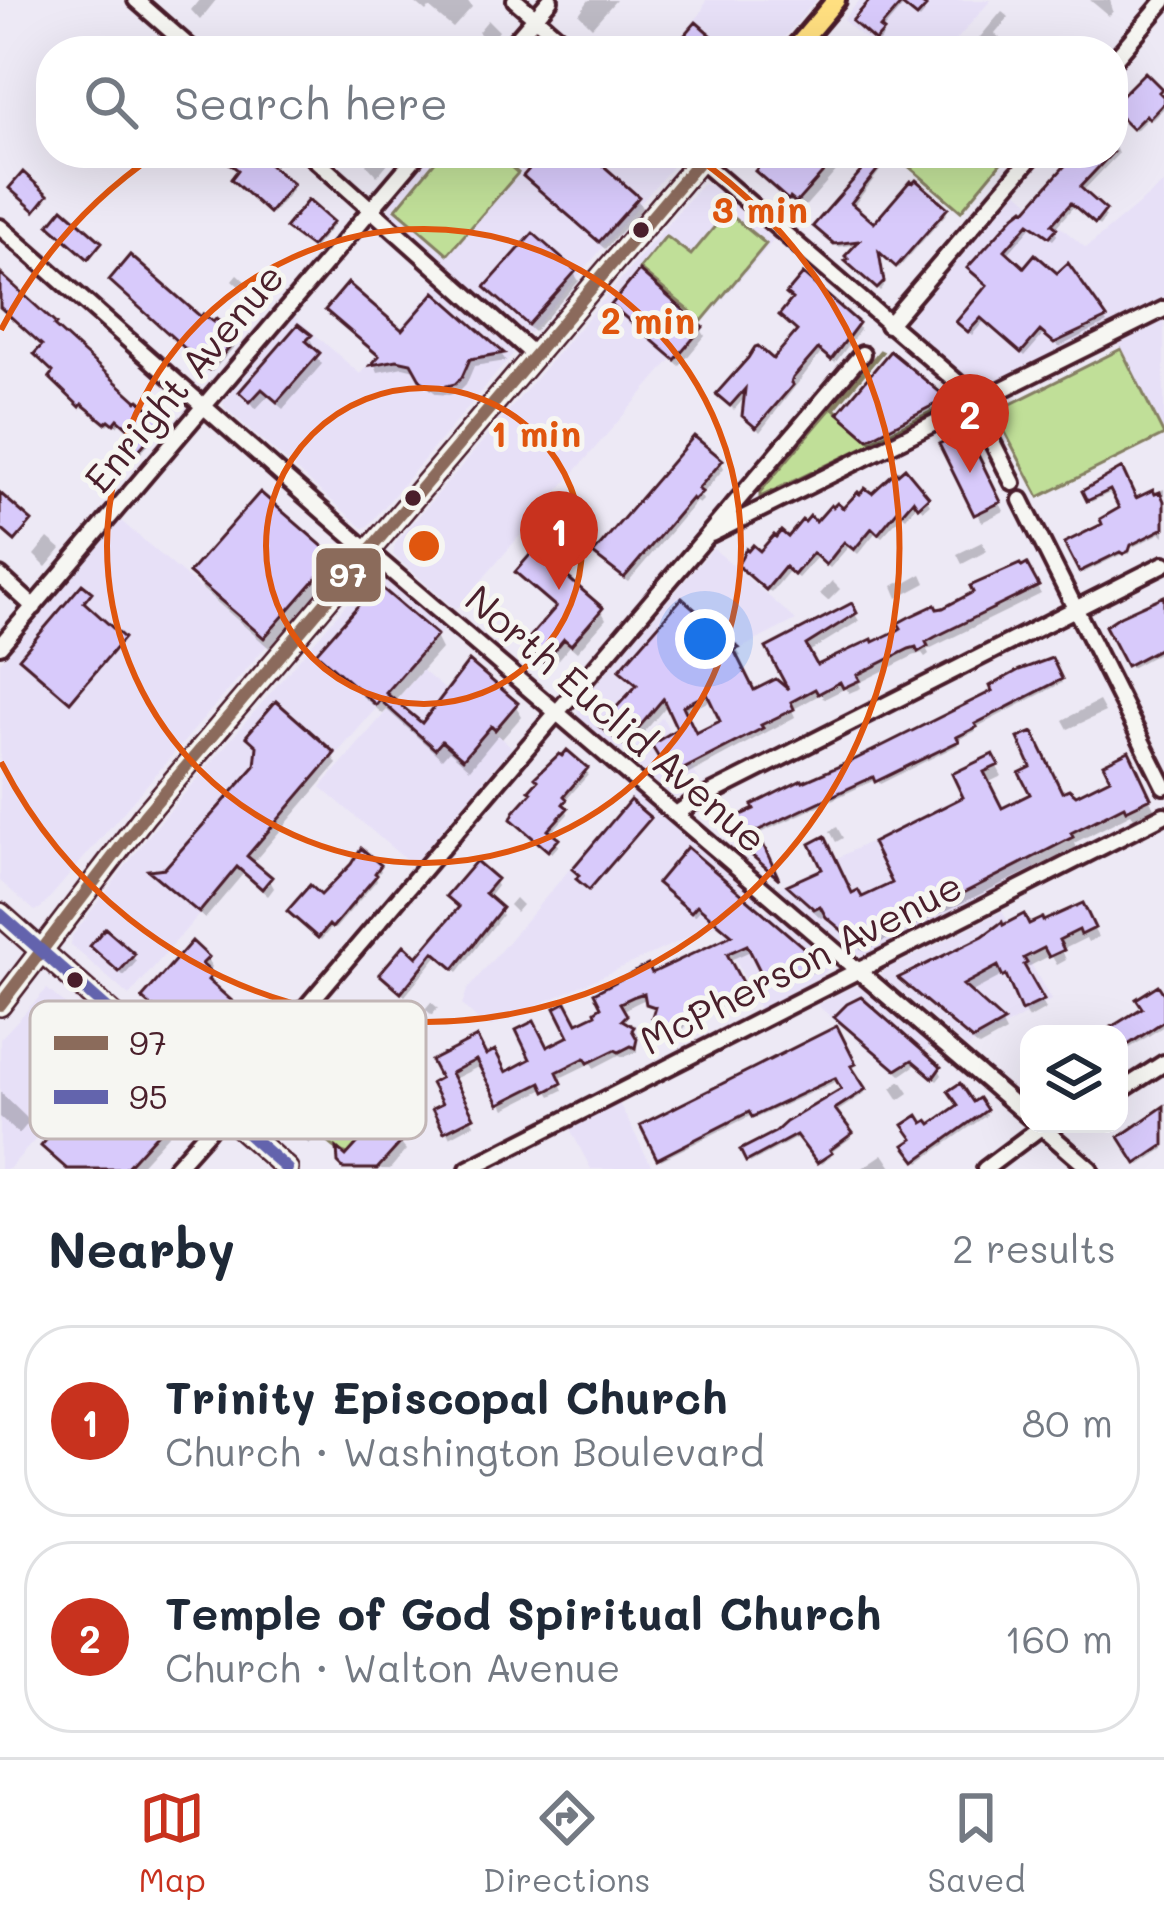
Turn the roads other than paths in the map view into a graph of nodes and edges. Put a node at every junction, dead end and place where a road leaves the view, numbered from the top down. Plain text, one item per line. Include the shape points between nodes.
1 (136, 0) edge
2 (515, 0) edge
3 (550, 0) edge
4 (836, 0) edge
5 (1164, 1) edge
6 (535, 17) junction
7 (177, 36) edge
8 (519, 36) edge
9 (557, 36) edge
10 (806, 36) edge
11 (1128, 43) edge
12 (325, 168) edge
13 (405, 168) edge
14 (689, 168) edge
15 (712, 168) edge
16 (1022, 168) edge
17 (370, 209) junction
18 (0, 227) edge
19 (1164, 309) edge
20 (888, 325) junction
21 (862, 354) dead end
22 (535, 356) junction
23 (974, 406) junction
24 (203, 407) junction
25 (1013, 484) dead end
26 (1021, 500) dead end
27 (706, 536) junction
28 (368, 550) junction
29 (1164, 564) edge
30 (0, 576) edge
31 (34, 607) junction
32 (1076, 608) junction
33 (0, 646) edge
34 (558, 712) junction
35 (1164, 786) edge
36 (676, 814) junction
37 (1164, 815) edge
38 (0, 914) edge
39 (42, 951) junction
40 (858, 971) junction
41 (98, 1001) edge
42 (311, 1001) edge
43 (0, 1005) edge
44 (1164, 1064) edge
45 (1128, 1086) edge
46 (1020, 1105) edge
47 (1035, 1133) edge
48 (1052, 1133) edge
49 (199, 1139) edge
50 (253, 1139) edge
51 (174, 1169) edge
52 (287, 1169) edge
53 (468, 1169) edge
54 (986, 1169) edge
55 (1090, 1169) edge

1 - 7 street
2 - 6 street
3 - 6 street
4 - 10 main road
5 - 11 street
6 - 8 street
6 - 9 street
12 - 17 street
13 - 17 street, Enright Avenue
14 - 22 main road
15 - 20 street
16 - 20 street
17 - 22 street
17 - 24 street, Enright Avenue
18 - 24 street, North Euclid Avenue
19 - 23 street
20 - 23 street
21 - 27 street
22 - 28 main road
23 - 25 street
23 - 27 street
24 - 28 street, North Euclid Avenue
24 - 31 street, Enright Avenue
26 - 32 street
27 - 34 street
28 - 34 street, North Euclid Avenue
28 - 39 main road
29 - 32 street
30 - 31 street
31 - 33 street, Enright Avenue
32 - 35 street
32 - 36 street
34 - 36 street, North Euclid Avenue
34 - 42 street
36 - 40 street, North Euclid Avenue
37 - 40 street, McPherson Avenue
38 - 39 main road
39 - 41 main road
39 - 43 main road
40 - 46 street, North Euclid Avenue
40 - 53 street, McPherson Avenue
44 - 45 street
47 - 54 street
48 - 55 street, North Euclid Avenue
49 - 51 street
50 - 52 main road

